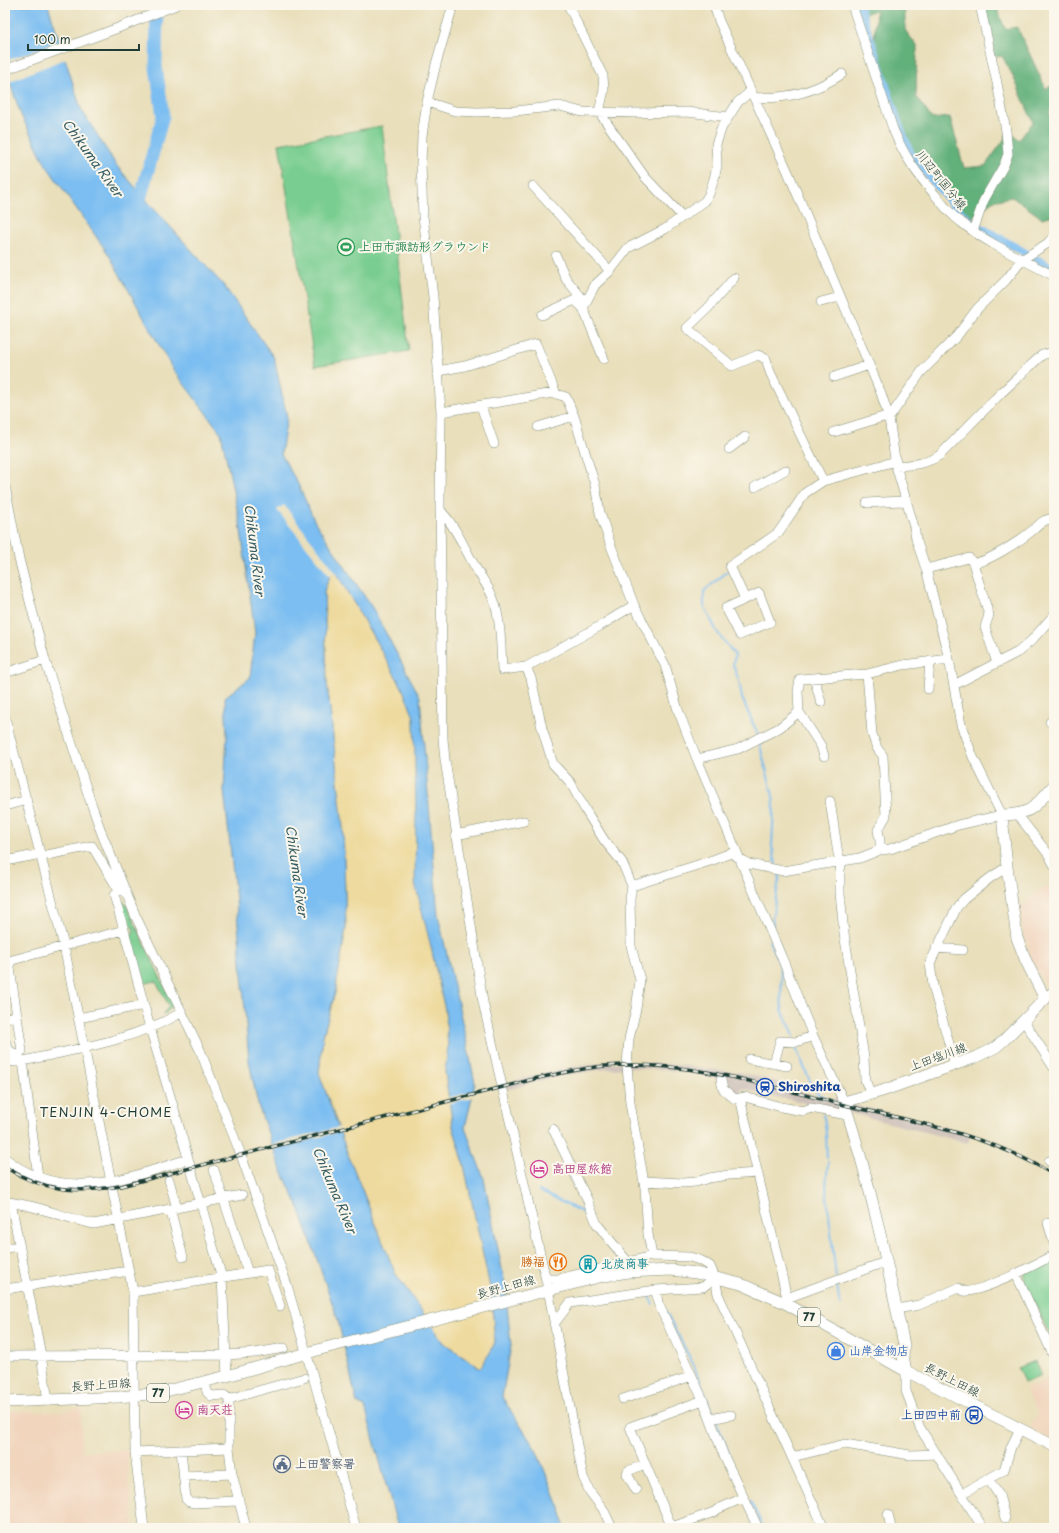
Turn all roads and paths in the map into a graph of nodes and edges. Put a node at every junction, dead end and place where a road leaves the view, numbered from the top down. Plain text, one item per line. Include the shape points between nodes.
1 (176, 5) edge
2 (453, 5) edge
3 (568, 5) edge
4 (714, 5) edge
5 (852, 5) edge
6 (980, 5) edge
7 (5, 70) edge
8 (842, 74) dead end
9 (752, 95) junction
10 (427, 102) junction
11 (599, 112) junction
12 (728, 117) junction
13 (532, 186) dead end
14 (682, 216) junction
15 (973, 231) junction
16 (1054, 236) edge
17 (556, 256) dead end
18 (1028, 256) junction
19 (610, 271) junction
20 (1054, 276) edge
21 (734, 278) dead end
22 (840, 297) junction
23 (821, 302) dead end
24 (584, 305) junction
25 (542, 315) dead end
26 (1054, 352) edge
27 (604, 359) dead end
28 (869, 365) junction
29 (438, 371) junction
30 (834, 377) dead end
31 (556, 394) junction
32 (481, 406) junction
33 (441, 412) junction
34 (574, 416) junction
35 (889, 418) junction
36 (538, 427) dead end
37 (834, 432) dead end
38 (745, 437) dead end
39 (494, 444) dead end
40 (729, 449) dead end
41 (896, 463) junction
42 (785, 470) dead end
43 (823, 481) junction
44 (5, 486) edge
45 (755, 488) dead end
46 (867, 503) dead end
47 (907, 503) junction
48 (441, 511) junction
49 (1054, 518) edge
50 (973, 563) junction
51 (926, 570) junction
52 (745, 599) junction
53 (634, 605) junction
54 (1054, 615) edge
55 (948, 659) junction
56 (45, 660) junction
57 (930, 661) junction
58 (997, 663) junction
59 (526, 667) junction
60 (5, 672) edge
61 (867, 674) junction
62 (814, 678) junction
63 (954, 685) junction
64 (928, 689) dead end
65 (821, 702) dead end
66 (799, 712) junction
67 (5, 718) edge
68 (824, 756) dead end
69 (697, 759) junction
70 (1054, 785) edge
71 (27, 800) junction
72 (830, 801) dead end
73 (5, 806) edge
74 (1017, 814) junction
75 (1002, 815) junction
76 (524, 821) dead end
77 (456, 835) junction
78 (880, 850) junction
79 (42, 855) junction
80 (739, 857) junction
81 (5, 861) edge
82 (1053, 861) edge
83 (842, 862) junction
84 (1007, 867) junction
85 (632, 886) junction
86 (126, 893) junction
87 (114, 895) dead end
88 (124, 930) junction
89 (64, 946) junction
90 (936, 948) junction
91 (963, 950) dead end
92 (7, 961) edge
93 (1054, 990) edge
94 (1045, 999) junction
95 (144, 1005) junction
96 (181, 1013) junction
97 (17, 1016) junction
98 (5, 1018) edge
99 (78, 1018) junction
100 (1024, 1020) junction
101 (150, 1028) junction
102 (813, 1036) junction
103 (5, 1042) edge
104 (84, 1048) junction
105 (22, 1051) dead end
106 (749, 1059) dead end
107 (5, 1060) edge
108 (23, 1061) junction
109 (774, 1064) junction
110 (955, 1065) junction
111 (787, 1066) dead end
112 (1054, 1068) edge
113 (721, 1080) dead end
114 (871, 1094) junction
115 (740, 1098) junction
116 (844, 1102) junction
117 (847, 1115) junction
118 (553, 1129) dead end
119 (5, 1158) edge
120 (188, 1158) junction
121 (214, 1170) dead end
122 (757, 1173) junction
123 (38, 1177) junction
124 (169, 1180) dead end
125 (112, 1181) junction
126 (644, 1181) junction
127 (242, 1195) dead end
128 (223, 1199) junction
129 (8, 1202) edge
130 (200, 1204) junction
131 (174, 1209) junction
132 (118, 1219) junction
133 (1048, 1223) dead end
134 (1054, 1244) edge
135 (20, 1246) junction
136 (5, 1248) edge
137 (1054, 1255) edge
138 (652, 1256) junction
139 (183, 1257) dead end
140 (627, 1261) junction
141 (885, 1262) junction
142 (129, 1271) junction
143 (248, 1273) junction
144 (1016, 1274) junction
145 (222, 1278) junction
146 (714, 1278) junction
147 (28, 1286) junction
148 (546, 1286) junction
149 (5, 1289) edge
150 (656, 1290) junction
151 (134, 1292) junction
152 (786, 1301) junction
153 (280, 1306) dead end
154 (897, 1309) junction
155 (554, 1324) junction
156 (284, 1348) dead end
157 (306, 1353) junction
158 (135, 1354) junction
159 (41, 1355) junction
160 (226, 1355) junction
161 (5, 1356) edge
162 (1054, 1357) edge
163 (906, 1371) junction
164 (227, 1376) junction
165 (692, 1376) junction
166 (304, 1378) dead end
167 (205, 1382) junction
168 (136, 1396) junction
169 (229, 1399) junction
170 (623, 1399) dead end
171 (703, 1400) junction
172 (48, 1401) junction
173 (5, 1402) edge
174 (731, 1415) dead end
175 (710, 1419) junction
176 (1020, 1429) junction
177 (1054, 1446) edge
178 (229, 1448) junction
179 (181, 1450) junction
180 (135, 1452) junction
181 (936, 1454) junction
182 (792, 1457) junction
183 (645, 1464) junction
184 (232, 1474) junction
185 (184, 1476) junction
186 (988, 1479) junction
187 (636, 1490) dead end
188 (962, 1494) junction
189 (743, 1498) junction
190 (238, 1501) junction
191 (888, 1514) dead end
192 (1005, 1518) dead end
193 (672, 1527) edge
194 (144, 1528) edge
195 (246, 1528) edge
196 (356, 1528) edge
197 (612, 1528) edge
198 (758, 1528) edge
199 (824, 1528) edge
200 (891, 1528) edge
201 (983, 1528) edge

1 - 7 street
2 - 10 street
3 - 11 street via 603,76 604,90
4 - 9 street
5 - 15 street, 川辺町国分線 via 893,129 905,156 948,211
6 - 15 street via 997,83 1008,154 984,200
8 - 9 street via 813,90 778,97
9 - 12 street via 738,102
9 - 22 street
10 - 11 street via 455,111 515,112 560,106 582,112
10 - 29 street via 422,136 421,193 433,297
11 - 12 street via 687,112
11 - 14 street via 645,177
12 - 14 street via 716,144 717,166 709,194 705,201
13 - 19 street
14 - 19 street via 665,229 628,248
15 - 18 street, 川辺町国分線
16 - 18 street
17 - 24 street via 566,279
18 - 20 street, 川辺町国分線
18 - 35 street via 977,309 957,336 931,360
19 - 24 street via 595,285
21 - 43 street via 687,328 732,366 758,355 766,359
22 - 23 street
22 - 28 street
24 - 25 street via 574,300
24 - 27 street
26 - 41 street via 1042,355 940,455 922,463
28 - 30 street
28 - 35 street
29 - 31 street via 465,366 536,344
29 - 33 street
31 - 32 street
31 - 34 street via 566,396
32 - 33 street
32 - 39 street
33 - 48 street
34 - 36 street
34 - 53 street via 595,485 600,513
35 - 37 street via 883,417
35 - 41 street
38 - 40 street
41 - 43 street
41 - 47 street
42 - 45 street
43 - 52 street via 804,493 778,533 730,566
44 - 56 street via 19,559
46 - 47 street
47 - 51 street
48 - 59 street via 463,542 493,598 501,637 502,670
48 - 77 street via 443,739
49 - 50 street via 1042,521 994,556 980,563
50 - 51 street via 969,558
50 - 58 street via 989,615 985,627
51 - 55 street
52 - 52 street via 726,608 740,635 770,622 759,594
53 - 59 street
53 - 69 street via 665,665 678,710
54 - 58 street via 1018,652
55 - 57 street
55 - 63 street
56 - 60 street
56 - 86 street via 100,827
57 - 61 street
57 - 64 street
58 - 63 street
59 - 85 street via 553,764 570,782 600,834 622,862
61 - 62 street
61 - 78 street via 872,734 883,756 886,816 878,830
62 - 65 street
62 - 66 street via 800,679
63 - 75 street via 962,725 973,757
66 - 68 street via 821,746
66 - 69 street via 779,728 738,749
67 - 71 street
69 - 80 street
70 - 74 main road via 1028,811
71 - 73 street
71 - 79 street
72 - 83 street via 838,854
74 - 75 main road
74 - 82 street
75 - 78 street via 958,824 890,849
75 - 84 main road
76 - 77 street
77 - 148 street via 483,1002
78 - 83 street
79 - 81 street
79 - 86 street via 92,846 118,889
79 - 89 street
80 - 83 street via 749,864 783,871
80 - 85 street via 731,853
80 - 102 street
83 - 114 street via 840,893 844,934 866,1080
84 - 90 street via 964,899
84 - 94 main road via 1017,938
85 - 126 street via 631,946 640,980 627,1065 630,1102
86 - 96 street
87 - 88 street
88 - 89 street
88 - 95 street
89 - 92 street
89 - 99 street
90 - 91 street
90 - 110 street via 930,963 932,978
92 - 97 street
93 - 94 street
94 - 100 main road, 上田塩川線
95 - 99 street
95 - 101 street
96 - 101 street
96 - 157 street via 200,1050 240,1155 287,1285
97 - 98 street
97 - 105 street
99 - 104 street
100 - 110 main road, 上田塩川線 via 996,1047
100 - 112 street
101 - 104 street
101 - 120 street
102 - 109 street via 796,1042 780,1041
102 - 116 street
103 - 108 street via 9,1050
104 - 108 street
104 - 125 street
106 - 109 street
107 - 108 street
108 - 123 street
109 - 111 street
110 - 114 main road, 上田塩川線
113 - 115 street via 722,1089 734,1099
114 - 116 main road, 上田塩川線
115 - 117 street via 803,1111 811,1108
115 - 122 street
116 - 117 main road
117 - 141 main road via 861,1156
118 - 140 street via 597,1224
119 - 123 street
120 - 125 street
120 - 130 street
121 - 128 street
122 - 126 street via 682,1183
122 - 152 street
123 - 125 street via 66,1184
124 - 131 street
125 - 132 street
126 - 138 street
127 - 128 street
128 - 130 street
128 - 143 street
129 - 132 street via 94,1224
129 - 135 street
130 - 131 street
130 - 145 street
131 - 132 street
131 - 139 street
132 - 142 street
133 - 134 street
135 - 136 street
135 - 147 street
137 - 144 street
138 - 140 street
138 - 146 street via 690,1257 702,1261 710,1266
140 - 148 street via 558,1279
141 - 152 street
141 - 154 main road
142 - 147 street
142 - 151 street
143 - 145 street
143 - 153 street via 268,1270
144 - 154 street via 970,1290 958,1288 919,1305
144 - 162 street
145 - 151 street
145 - 160 street
146 - 148 main road, 長野上田線 / 77 via 681,1271 655,1270
146 - 150 street via 703,1287
146 - 152 main road, 長野上田線 / 77 via 740,1284
146 - 182 street via 718,1294
147 - 149 street
147 - 159 street
148 - 155 street
148 - 157 main road, 長野上田線 / 77
150 - 155 street via 570,1303
150 - 165 street via 658,1303
151 - 158 street
152 - 163 main road, 長野上田線 / 77
154 - 163 main road
155 - 197 street via 583,1477
156 - 160 street
157 - 164 main road, 長野上田線 / 77
157 - 196 street
158 - 159 street
158 - 160 street
158 - 168 street
159 - 161 street
159 - 172 street
160 - 164 street
163 - 176 main road, 長野上田線 / 77
163 - 181 street via 906,1392 920,1428
164 - 167 main road, 長野上田線 / 77
165 - 170 street
165 - 171 street
166 - 169 street
167 - 168 main road, 長野上田線 / 77
167 - 169 street via 207,1392 211,1396 224,1394
168 - 172 main road, 長野上田線 / 77
168 - 180 street
169 - 178 street
171 - 175 street
171 - 183 street via 630,1427
172 - 173 main road, 長野上田線 / 77
174 - 175 street
175 - 189 street
176 - 177 main road, 長野上田線 / 77
176 - 186 street via 1004,1470
178 - 179 street
178 - 184 street
179 - 180 street
179 - 185 street
180 - 194 street
181 - 182 street via 910,1455 845,1444
181 - 188 street
182 - 199 street
183 - 187 street via 628,1471 627,1474
183 - 193 street
184 - 185 street
184 - 190 street
185 - 190 street via 186,1500 189,1502
186 - 188 street
186 - 192 street via 999,1495
188 - 201 street
189 - 193 street
189 - 198 street
190 - 195 street
191 - 200 street

